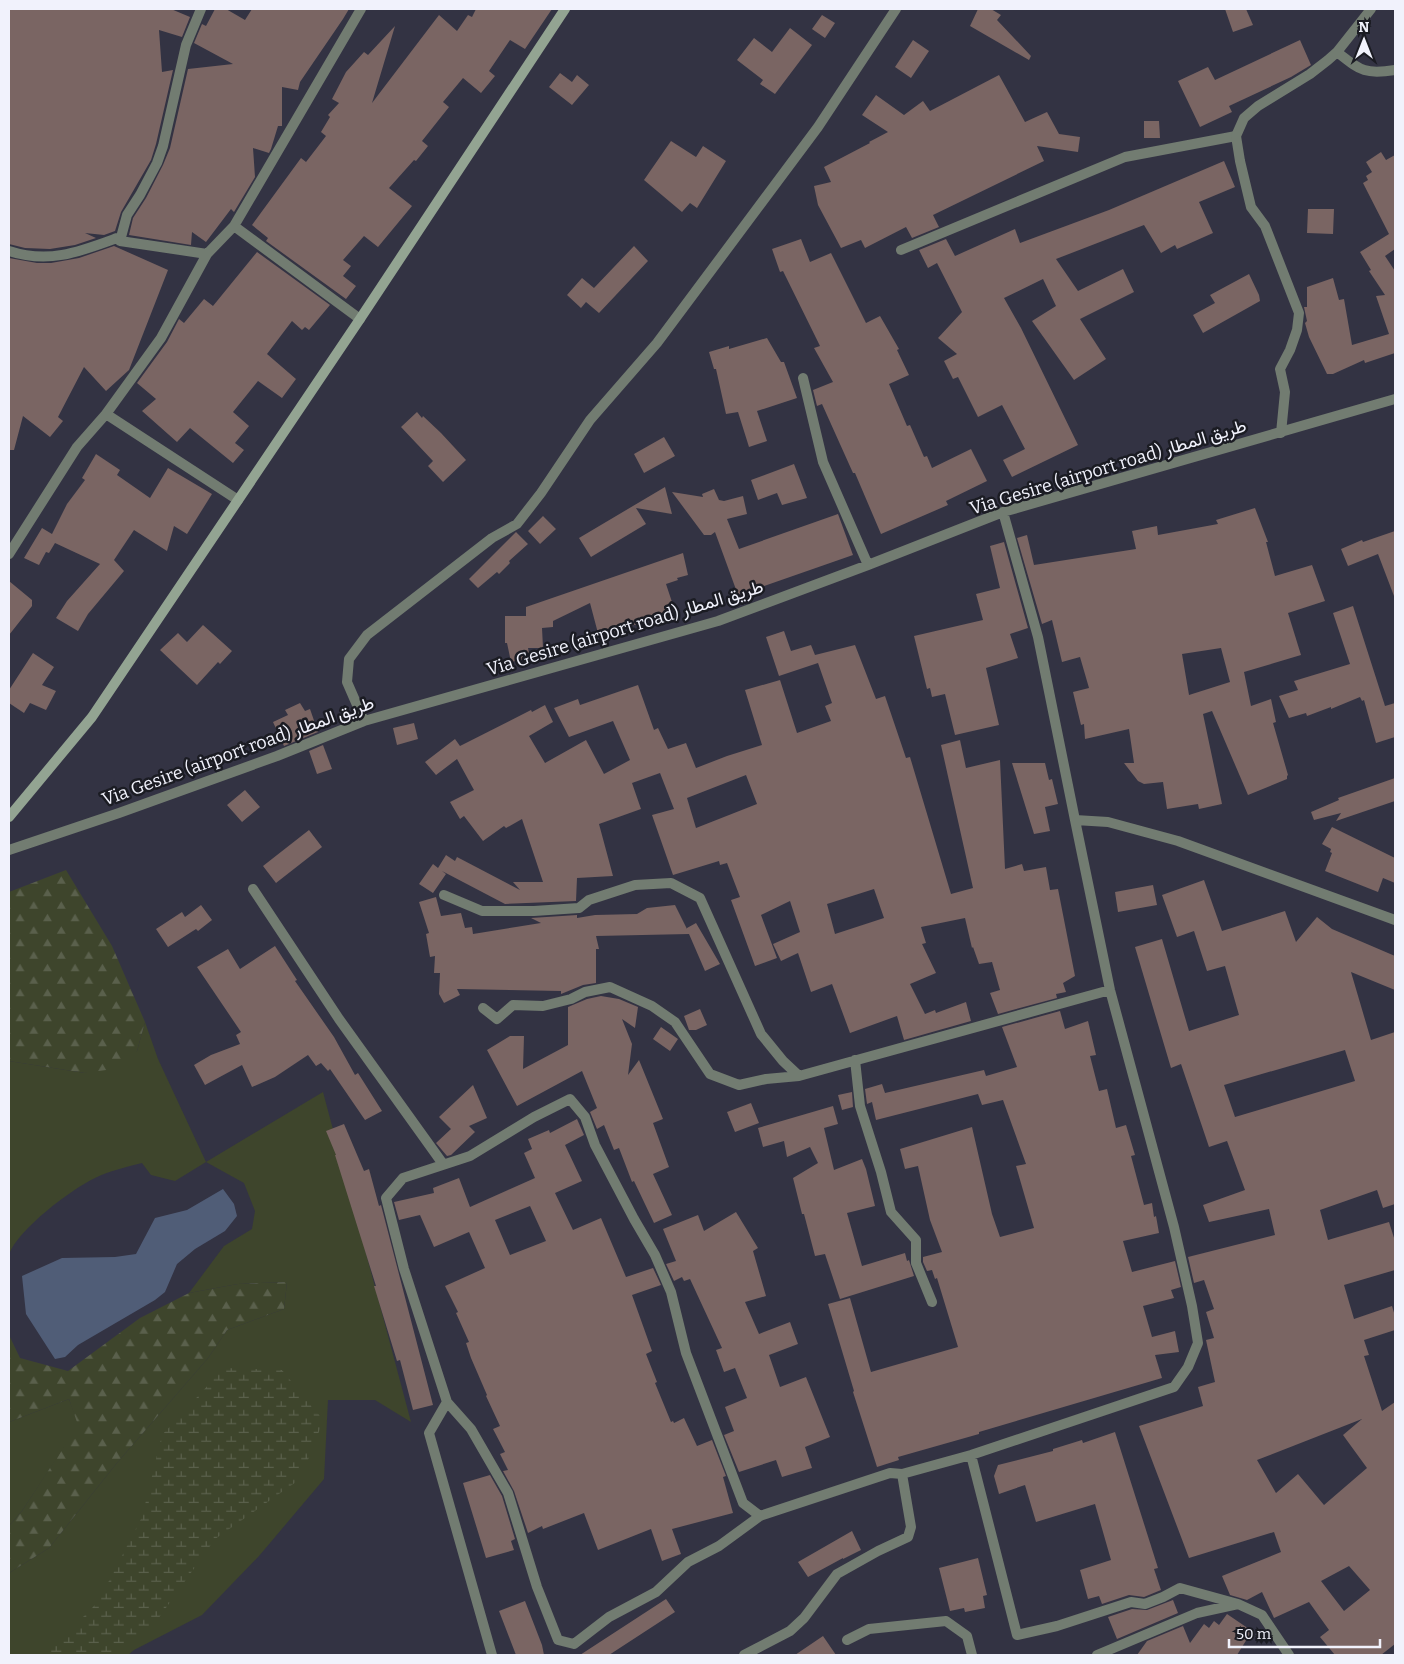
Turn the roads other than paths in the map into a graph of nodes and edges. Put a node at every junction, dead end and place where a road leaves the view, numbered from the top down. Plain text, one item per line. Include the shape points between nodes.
1 (201, 9) edge
2 (361, 9) edge
3 (565, 9) edge
4 (896, 9) edge
5 (1371, 9) edge
6 (1337, 52) junction
7 (1395, 70) edge
8 (1236, 136) junction
9 (234, 226) junction
10 (120, 242) junction
11 (901, 250) dead end
12 (9, 251) edge
13 (207, 254) junction
14 (360, 319) junction
15 (803, 378) dead end
16 (1395, 399) edge
17 (106, 414) junction
18 (1281, 433) junction
19 (238, 500) junction
20 (1003, 512) junction
21 (9, 554) edge
22 (868, 565) junction
23 (364, 721) junction
24 (9, 816) edge
25 (1075, 820) junction
26 (9, 850) edge
27 (253, 889) dead end
28 (444, 895) dead end
29 (1395, 920) edge
30 (1110, 990) junction
31 (483, 1008) dead end
32 (855, 1060) junction
33 (798, 1076) junction
34 (443, 1164) junction
35 (932, 1302) dead end
36 (447, 1402) junction
37 (971, 1455) junction
38 (902, 1474) junction
39 (760, 1516) junction
40 (1238, 1604) junction
41 (848, 1640) dead end
42 (492, 1655) edge
43 (744, 1655) edge
44 (972, 1655) edge
45 (1097, 1655) edge
46 (1288, 1655) edge

1 - 10 street via 186,45 163,146 157,163 127,215
2 - 9 street
3 - 14 main road
4 - 23 street via 812,135 657,343 590,420 517,524 492,538 367,635 349,659 347,682
5 - 6 street
6 - 7 street via 1360,70 1379,73
6 - 8 street via 1310,74 1258,106 1244,118
8 - 11 street via 1124,157
8 - 18 street via 1251,207 1265,226 1298,313 1297,330 1280,369 1285,392
9 - 13 street
9 - 14 street
10 - 12 street via 117,238 75,254 45,258
10 - 13 street
13 - 17 street via 161,338
14 - 19 main road
15 - 22 street via 823,462
16 - 18 street, Via Gesire (airport road) طريق المطار
17 - 19 street
17 - 21 street via 77,447
18 - 20 street, Via Gesire (airport road) طريق المطار
19 - 24 main road via 92,717
20 - 22 street, Via Gesire (airport road) طريق المطار
20 - 25 street via 1038,637
22 - 23 street, Via Gesire (airport road) طريق المطار via 718,621
23 - 26 street, Via Gesire (airport road) طريق المطار via 119,813
25 - 29 street via 1108,822 1178,841
25 - 30 street
27 - 34 street via 339,1019
28 - 33 street via 482,911 534,911 579,908 589,900 635,885 671,883 693,894 700,898 761,1034
30 - 32 street
30 - 37 street via 1174,1227 1198,1343 1188,1367 1174,1387
31 - 33 street via 498,1019 513,1006 543,1006 610,987 652,1006 675,1022 710,1074 739,1085
32 - 33 street
32 - 35 street via 860,1106 891,1212 916,1240 916,1263
34 - 36 street via 403,1178 386,1198 404,1269
34 - 39 street via 470,1156 534,1117 570,1100 585,1117 600,1154 672,1292 686,1353 743,1503
36 - 39 street via 471,1429 508,1493 537,1587 558,1640 574,1644 609,1617 656,1592 688,1562 719,1546
36 - 42 street via 428,1433
37 - 38 street
37 - 40 street via 1018,1635 1131,1602 1146,1604 1180,1588
38 - 39 street via 890,1473
38 - 43 street via 911,1527 908,1537 837,1574 804,1618 790,1631
40 - 45 street via 1197,1613
40 - 46 street via 1262,1615
41 - 44 street via 870,1629 946,1621 967,1636

